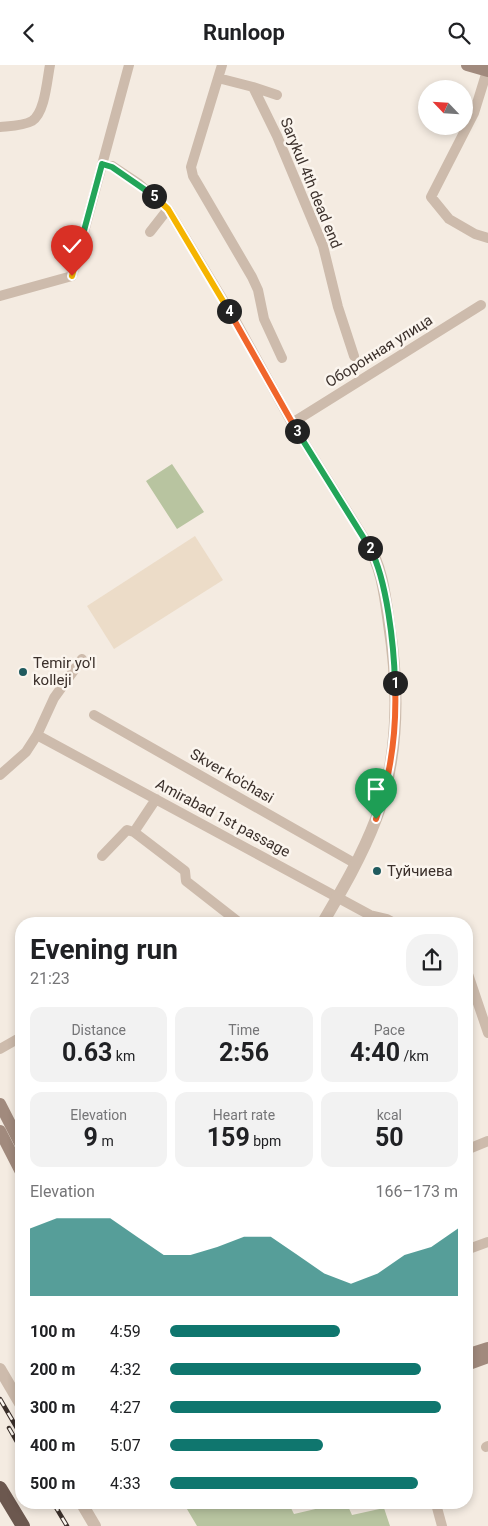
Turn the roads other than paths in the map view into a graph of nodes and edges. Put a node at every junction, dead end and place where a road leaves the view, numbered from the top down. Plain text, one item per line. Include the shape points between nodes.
1 (50, 65) edge
2 (129, 65) edge
3 (222, 65) edge
4 (467, 65) edge
5 (488, 71) edge
6 (218, 78) junction
7 (253, 87) junction
8 (277, 95) dead end
9 (0, 127) edge
10 (102, 164) junction
11 (168, 209) junction
12 (150, 232) dead end
13 (488, 238) edge
14 (0, 296) edge
15 (481, 305) dead end
16 (354, 356) dead end
17 (282, 358) dead end
18 (292, 423) junction
19 (366, 541) joint
20 (82, 659) dead end
21 (94, 715) dead end
22 (37, 735) junction
23 (0, 775) edge
24 (156, 799) junction
25 (134, 831) junction
26 (102, 856) dead end
27 (356, 864) junction
28 (337, 897) junction
29 (232, 917) edge
30 (326, 917) edge
31 (369, 917) edge
32 (473, 989) edge
33 (488, 1033) edge
34 (15, 1040) edge
35 (0, 1049) edge
36 (0, 1104) edge
37 (0, 1131) edge
38 (15, 1133) edge
39 (488, 1141) edge
40 (473, 1147) edge
41 (15, 1158) edge
42 (488, 1242) edge
43 (473, 1247) edge
44 (488, 1348) edge
45 (473, 1353) edge
46 (488, 1357) edge
47 (473, 1362) edge
48 (0, 1369) edge
49 (15, 1395) edge
50 (0, 1488) edge
51 (85, 1509) edge
52 (437, 1509) edge
53 (23, 1526) edge
54 (95, 1526) edge
55 (442, 1526) edge

1 - 9 street via 38,116 30,122
2 - 10 street
3 - 6 street
4 - 5 main road
5 - 13 street via 474,113 431,197 449,219
6 - 7 street
6 - 17 street via 191,167 193,177 252,277 264,319
7 - 8 street
7 - 16 street, Sarykul 4th dead end via 323,245
10 - 11 street via 139,184
10 - 14 street via 72,276
11 - 12 street
11 - 18 street
15 - 18 street, Оборонная улица
18 - 19 street
19 - 27 street via 375,557 384,595 393,654 395,706 392,756 385,787 376,819
20 - 22 street via 54,698
21 - 27 street, Skver ko'chasi
22 - 23 street via 26,752
22 - 24 street, Amirabad 1st passage
24 - 25 street
24 - 28 street, Amirabad 1st passage
25 - 26 street via 127,830
25 - 29 street via 185,871 186,881
27 - 28 street
28 - 30 street
28 - 31 street, Amirabad 1st passage
32 - 33 street
34 - 35 street
36 - 38 main road
37 - 41 main road
39 - 40 street
42 - 43 street
44 - 45 main road
46 - 47 main road
48 - 49 street
50 - 53 highway
51 - 54 street
52 - 55 street

